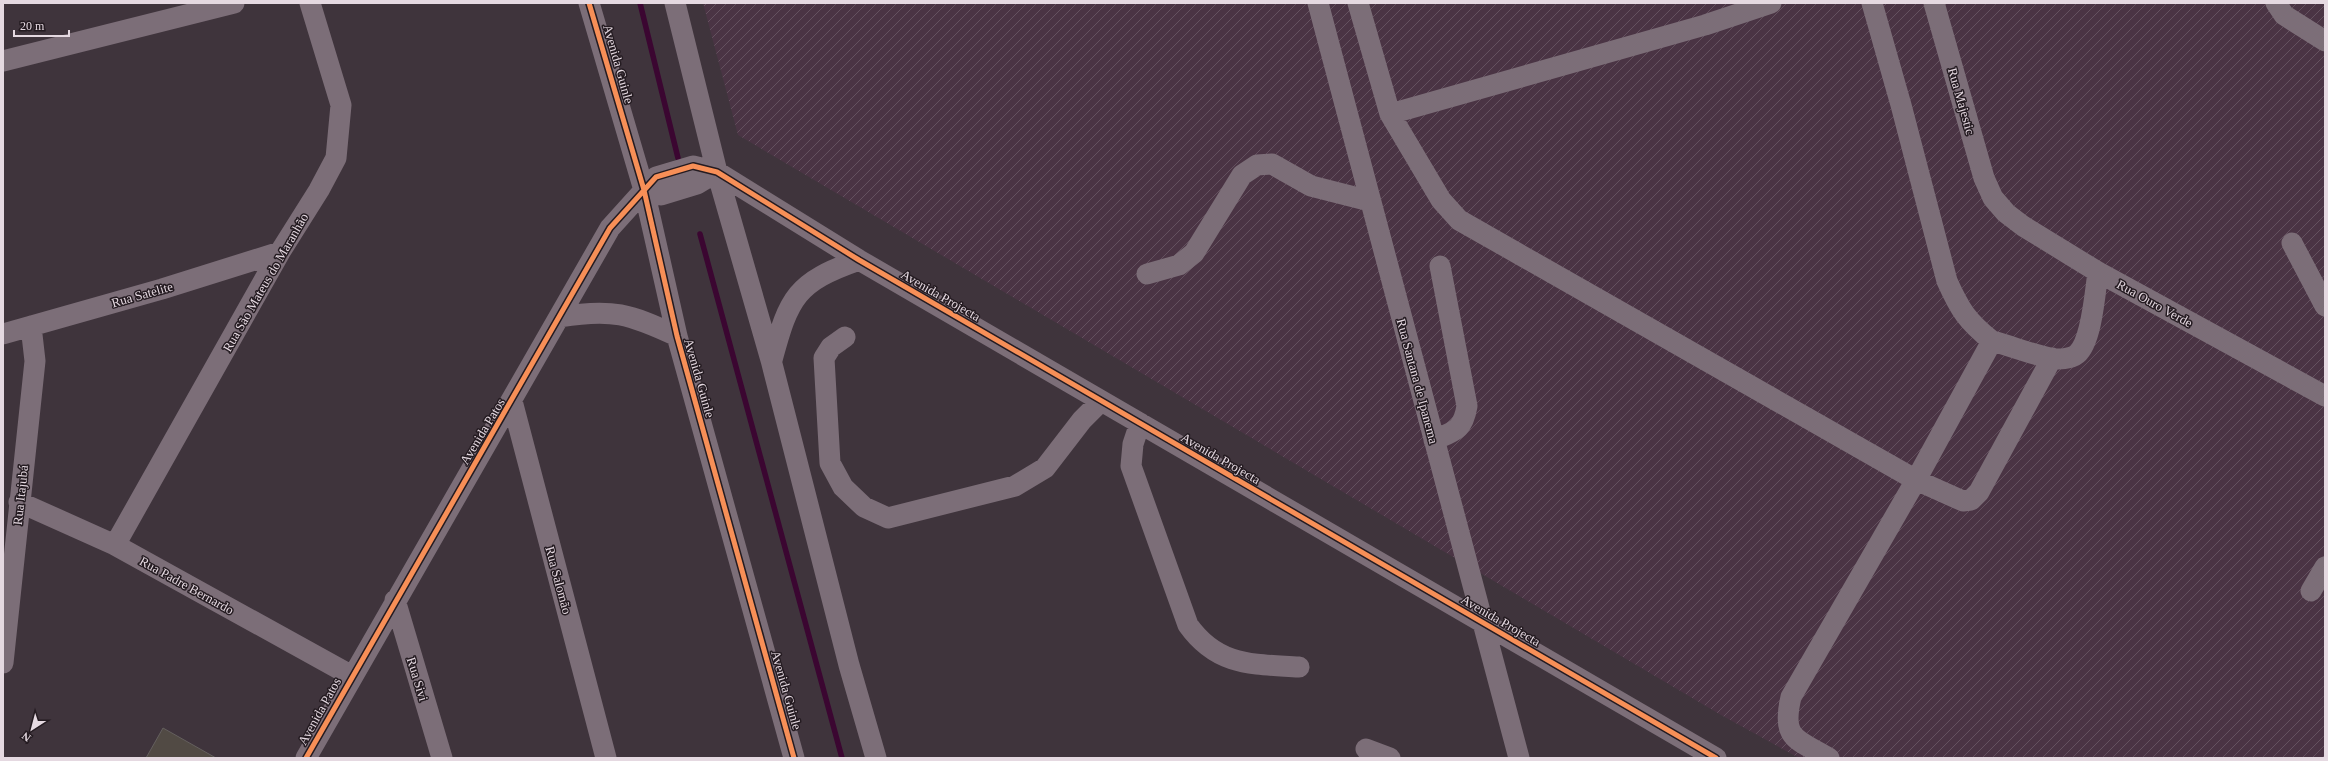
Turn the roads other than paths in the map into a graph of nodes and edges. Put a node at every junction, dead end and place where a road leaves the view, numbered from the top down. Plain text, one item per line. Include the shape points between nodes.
1 (234, 3) edge
2 (310, 3) edge
3 (589, 3) edge
4 (675, 3) edge
5 (1318, 3) edge
6 (1358, 3) edge
7 (1771, 3) edge
8 (1872, 3) edge
9 (1934, 3) edge
10 (2276, 3) edge
11 (2325, 41) edge
12 (7, 56) edge
13 (1390, 114) junction
14 (717, 172) junction
15 (644, 190) junction
16 (1993, 198) joint
17 (1370, 201) junction
18 (2292, 243) dead end
19 (280, 252) junction
20 (859, 260) junction
21 (1440, 266) dead end
22 (2098, 272) junction
23 (1147, 274) dead end
24 (2325, 306) edge
25 (560, 316) junction
26 (31, 326) junction
27 (3, 334) edge
28 (677, 336) junction
29 (846, 337) dead end
30 (1992, 341) junction
31 (2052, 358) junction
32 (771, 360) junction
33 (2325, 396) edge
34 (1101, 401) junction
35 (512, 402) junction
36 (1140, 424) junction
37 (1434, 440) junction
38 (1916, 480) junction
39 (19, 502) junction
40 (115, 545) junction
41 (2325, 567) edge
42 (2311, 590) dead end
43 (395, 600) junction
44 (1482, 623) junction
45 (3, 663) edge
46 (1299, 667) dead end
47 (352, 676) junction
48 (1366, 749) dead end
49 (306, 758) edge
50 (442, 758) edge
51 (606, 758) edge
52 (794, 758) edge
53 (876, 758) edge
54 (1390, 758) edge
55 (1519, 758) edge
56 (1716, 758) edge
57 (1829, 758) edge

1 - 12 street
2 - 19 street, Rua São Mateus do Maranhão via 341,105 336,158
3 - 15 street, Avenida Guinle
4 - 14 street
5 - 17 street, Rua Santana de Ipanema
6 - 13 street
7 - 13 street via 1705,25
8 - 30 street via 1947,281 1970,324
9 - 16 street, Rua Majestic via 1984,178
10 - 11 street via 2284,15
13 - 38 street via 1441,200 1459,220
14 - 15 street via 697,184 661,195
14 - 20 street, Avenida Projecta
14 - 32 street
15 - 25 street, Avenida Patos via 610,228
15 - 28 street, Avenida Guinle
16 - 22 street, Rua Ouro Verde via 2006,213 2023,226
17 - 23 street via 1311,186 1272,164 1257,165 1242,175 1194,253 1179,265
17 - 37 street, Rua Santana de Ipanema
18 - 24 street
19 - 26 street, Rua Satelite
19 - 40 street, Rua São Mateus do Maranhão
20 - 32 street via 808,283 791,302 782,321
20 - 34 street, Avenida Projecta
21 - 37 street via 1467,406 1464,420 1456,431
22 - 31 street via 2089,329 2083,346 2076,354 2067,358
22 - 33 street, Rua Ouro Verde
25 - 28 street via 590,312 620,313
25 - 35 street, Avenida Patos
26 - 27 street, Rua Satelite
26 - 39 street, Rua Itajubá via 35,361
28 - 52 street, Avenida Guinle
29 - 34 street via 831,347 824,358 830,463 842,486 864,507 888,518 1015,486 1045,468 1082,420
30 - 31 street
30 - 38 street
31 - 38 street via 1979,492 1971,500 1963,501
32 - 53 street via 849,665
34 - 36 street, Avenida Projecta
35 - 43 street, Avenida Patos
35 - 51 street, Rua Salomão
36 - 44 street, Avenida Projecta
36 - 46 street via 1133,444 1131,466 1188,624 1198,638 1215,652 1242,663
37 - 44 street, Rua Santana de Ipanema
38 - 57 street via 1791,697 1786,716 1788,731 1796,739
39 - 40 street, Rua Padre Bernardo
39 - 45 street, Rua Itajubá
40 - 47 street, Rua Padre Bernardo
41 - 42 street
43 - 47 street, Avenida Patos
43 - 50 street, Rua Sivi
44 - 55 street, Rua Santana de Ipanema
44 - 56 street, Avenida Projecta
47 - 49 street, Avenida Patos
48 - 54 street

